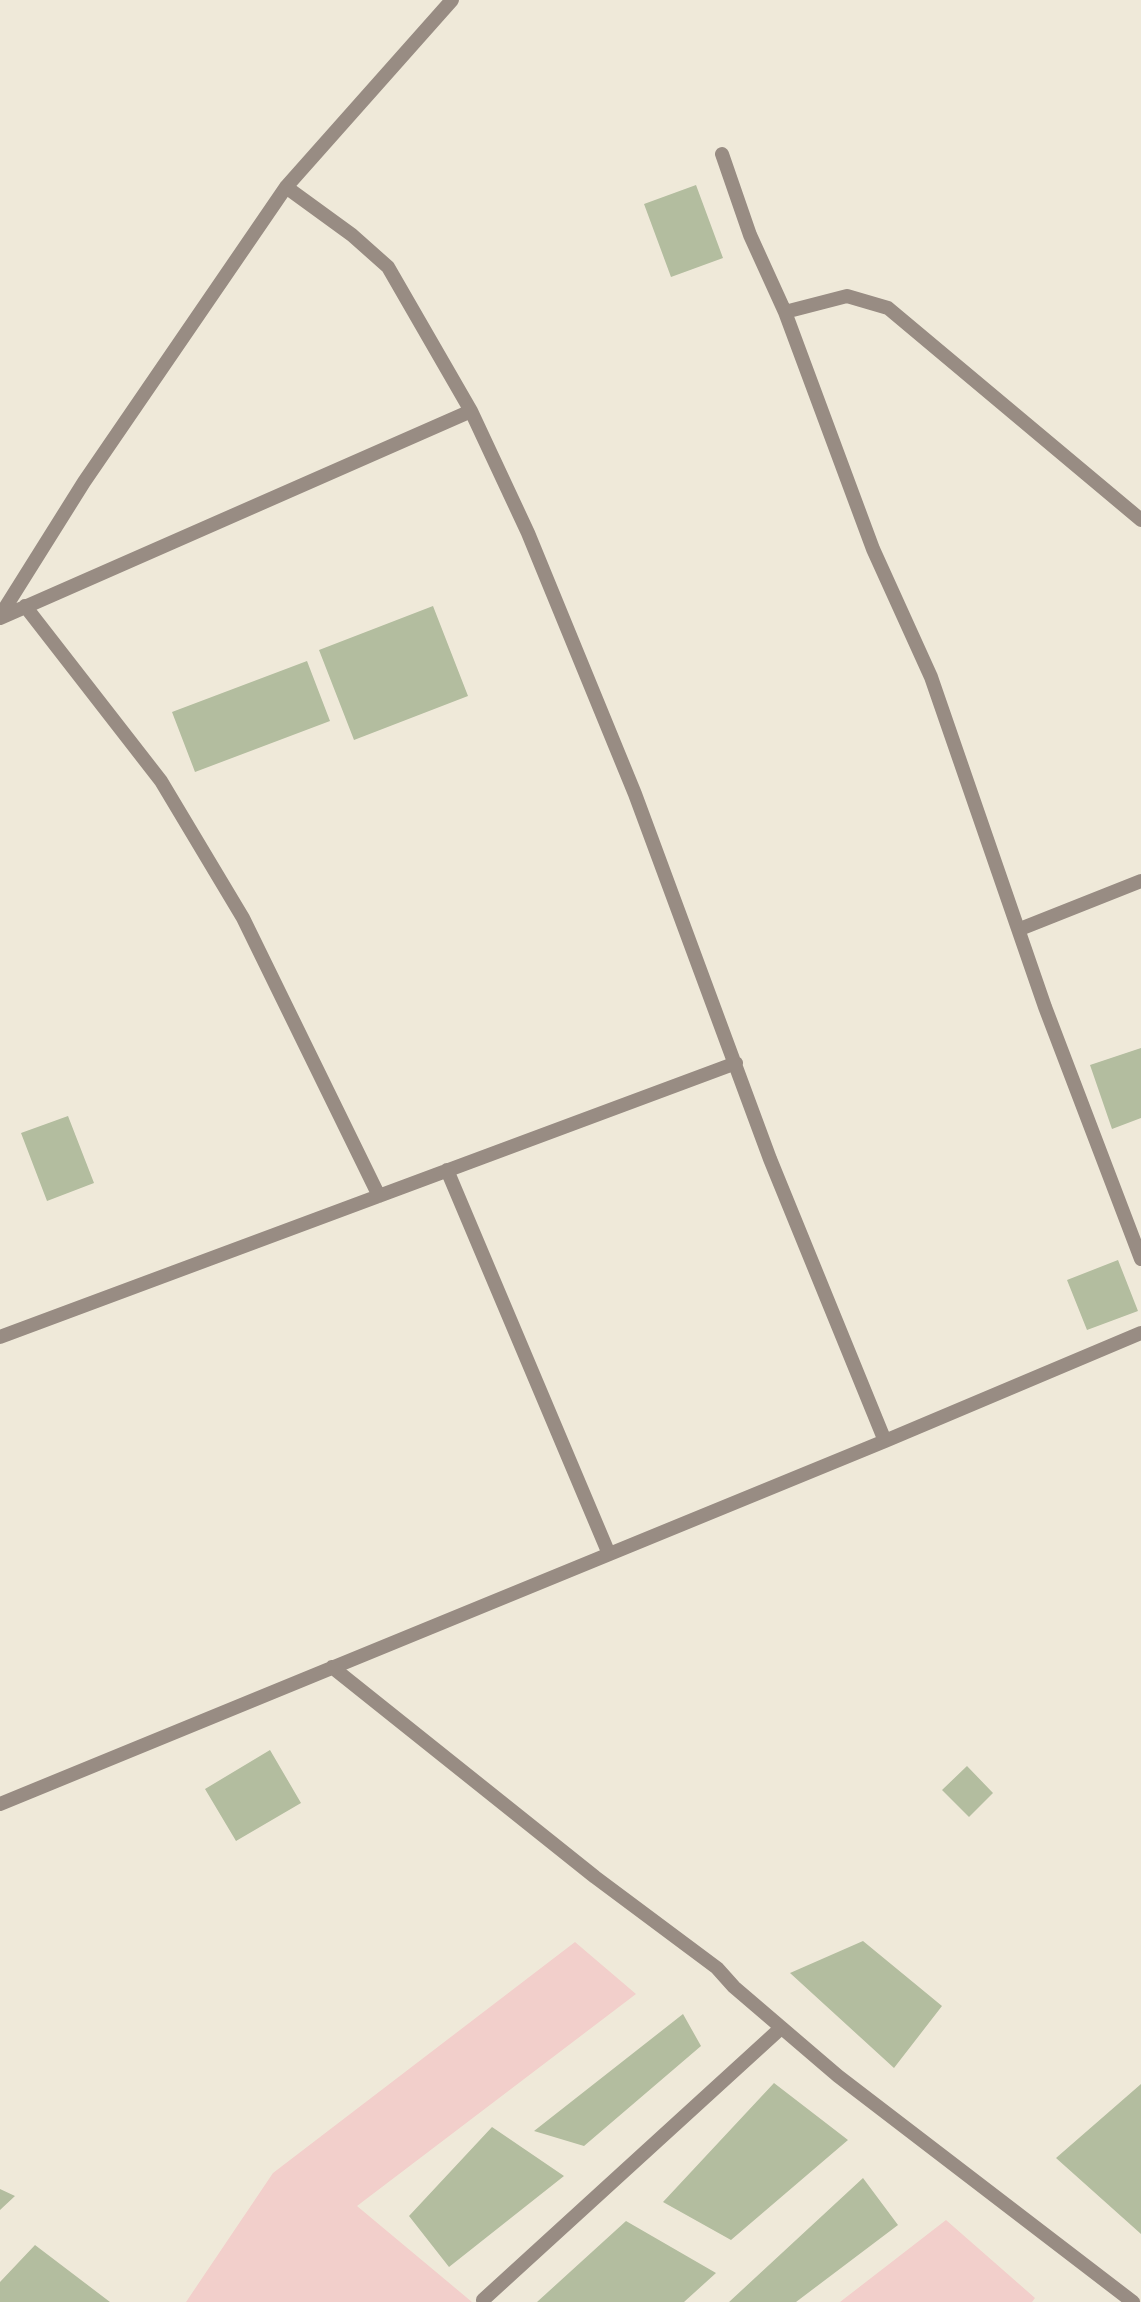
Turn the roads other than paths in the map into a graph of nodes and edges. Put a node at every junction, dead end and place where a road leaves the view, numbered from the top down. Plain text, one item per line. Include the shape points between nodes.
1 (452, 0) edge
2 (722, 154) dead end
3 (286, 187) junction
4 (785, 312) junction
5 (471, 411) junction
6 (1141, 520) edge
7 (25, 606) junction
8 (0, 617) edge
9 (1141, 881) edge
10 (1020, 929) junction
11 (736, 1063) junction
12 (447, 1170) junction
13 (379, 1196) junction
14 (1141, 1259) edge
15 (1141, 1333) edge
16 (0, 1337) edge
17 (885, 1441) junction
18 (609, 1554) junction
19 (332, 1667) junction
20 (0, 1804) edge
21 (781, 2028) junction
22 (483, 2300) edge
23 (1133, 2302) edge

1 - 3 street
2 - 4 street via 750,236
3 - 5 street via 388,267
3 - 8 street via 84,482
4 - 6 street via 847,296 888,308
4 - 10 street via 873,549 931,677
5 - 7 street
5 - 11 street via 528,533 635,794
7 - 8 street
7 - 13 street via 161,780 243,918
9 - 10 street
10 - 14 street
11 - 12 street
11 - 17 street via 770,1159
12 - 13 street
12 - 18 street
13 - 16 street
15 - 17 street
17 - 18 street
18 - 19 street
19 - 20 street
19 - 21 street via 709,1961
21 - 22 street
21 - 23 street

